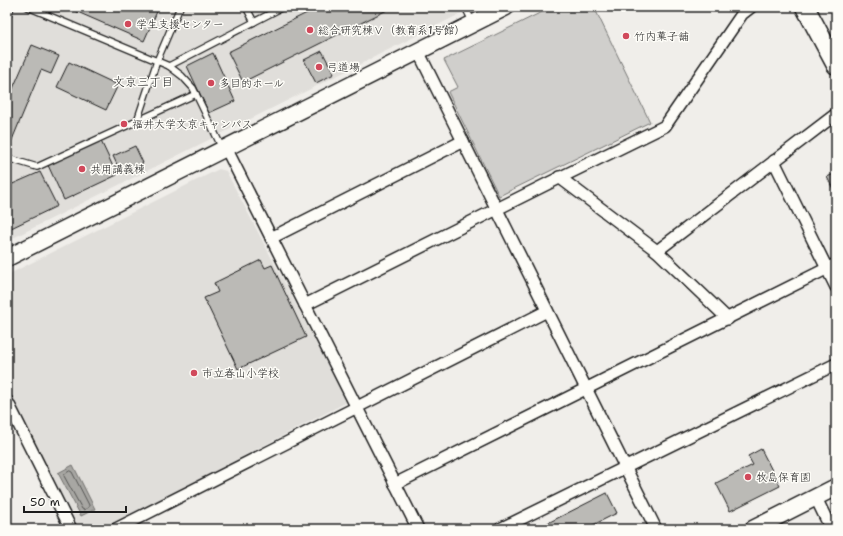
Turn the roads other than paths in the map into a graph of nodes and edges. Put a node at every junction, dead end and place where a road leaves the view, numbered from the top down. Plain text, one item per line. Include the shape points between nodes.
1 (11, 7) edge
2 (28, 7) edge
3 (180, 7) edge
4 (246, 7) edge
5 (283, 7) edge
6 (465, 7) edge
7 (506, 7) edge
8 (751, 7) edge
9 (805, 7) edge
10 (7, 17) edge
11 (254, 22) junction
12 (473, 24) junction
13 (418, 51) junction
14 (157, 61) junction
15 (836, 65) edge
16 (169, 66) junction
17 (196, 94) junction
18 (836, 114) edge
19 (137, 121) junction
20 (463, 141) junction
21 (224, 149) junction
22 (7, 158) edge
23 (774, 161) junction
24 (559, 177) junction
25 (497, 209) junction
26 (271, 238) junction
27 (657, 251) junction
28 (7, 258) edge
29 (832, 266) edge
30 (836, 287) edge
31 (305, 305) junction
32 (547, 311) junction
33 (728, 319) junction
34 (836, 364) edge
35 (586, 388) junction
36 (7, 402) edge
37 (357, 407) junction
38 (625, 467) junction
39 (395, 484) junction
40 (836, 487) edge
41 (816, 498) junction
42 (71, 529) edge
43 (116, 529) edge
44 (418, 529) edge
45 (500, 529) edge
46 (656, 529) edge
47 (753, 529) edge
48 (831, 529) edge

1 - 10 lane
2 - 14 lane
3 - 14 lane
4 - 11 lane
5 - 11 lane
6 - 12 lane
7 - 12 street
8 - 24 street via 742,14 665,126
9 - 15 main road
11 - 16 lane
12 - 13 street
13 - 20 street
13 - 21 street
14 - 16 lane
14 - 19 lane
16 - 17 lane via 182,76
17 - 19 lane
17 - 21 lane
18 - 23 street
19 - 22 lane via 37,167
20 - 25 street
20 - 26 street
21 - 26 street
21 - 28 street
23 - 27 street
23 - 29 street
24 - 25 street
24 - 27 street
25 - 31 street
25 - 32 street
26 - 31 street
27 - 33 street
29 - 30 street
29 - 33 street
31 - 37 street
32 - 35 street
32 - 37 street
33 - 35 street
34 - 38 street
35 - 38 street
35 - 39 street
36 - 42 street
37 - 39 street
37 - 43 street
38 - 45 street
38 - 46 street
39 - 44 street
40 - 41 street
41 - 47 street
41 - 48 street

